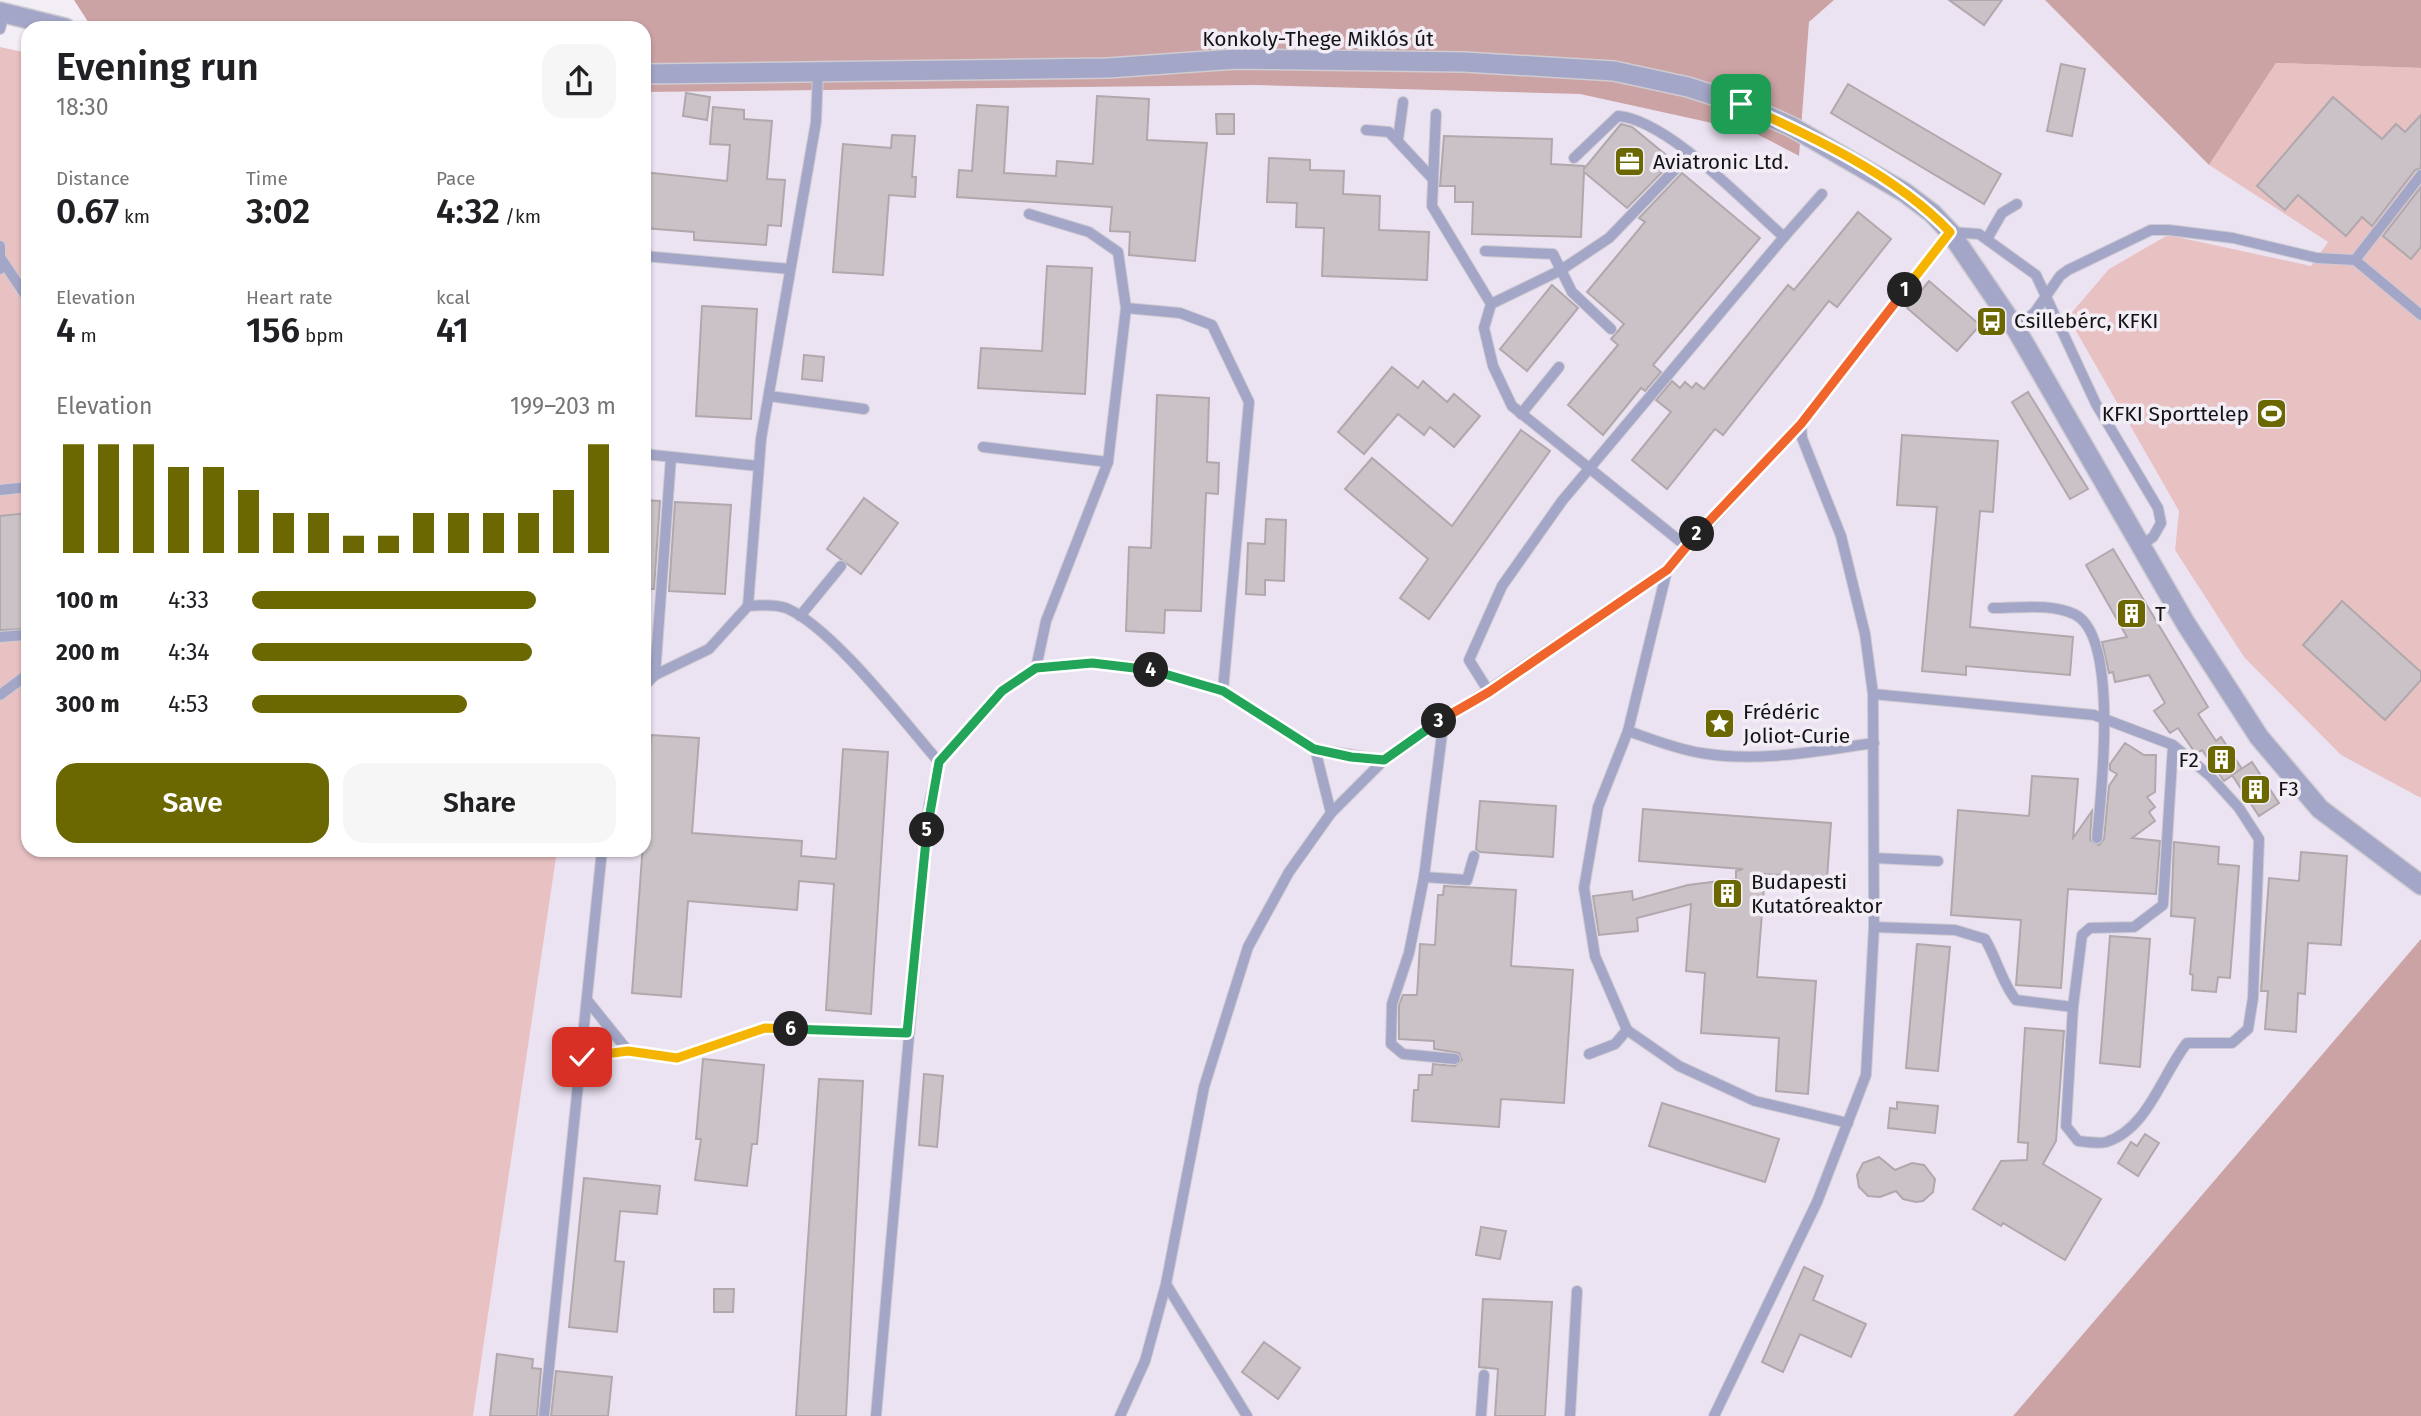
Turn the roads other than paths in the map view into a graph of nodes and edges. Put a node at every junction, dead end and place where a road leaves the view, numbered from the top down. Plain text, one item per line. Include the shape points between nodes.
1 (1, 18) edge
2 (21, 21) edge
3 (818, 71) junction
4 (651, 74) edge
5 (1403, 102) dead end
6 (1436, 114) dead end
7 (1366, 130) dead end
8 (1398, 141) junction
9 (1690, 154) junction
10 (1574, 158) dead end
11 (2421, 175) edge
12 (1432, 178) junction
13 (1822, 194) dead end
14 (2017, 204) dead end
15 (1029, 214) dead end
16 (1950, 232) junction
17 (1784, 237) junction
18 (1987, 239) junction
19 (0, 246) edge
20 (1486, 251) dead end
21 (651, 257) edge
22 (2354, 260) junction
23 (1, 264) edge
24 (790, 268) junction
25 (1561, 270) junction
26 (21, 290) edge
27 (2047, 298) junction
28 (1491, 304) junction
29 (1126, 308) junction
30 (2421, 315) edge
31 (1611, 329) dead end
32 (2016, 329) junction
33 (1559, 366) dead end
34 (769, 396) junction
35 (864, 409) dead end
36 (1521, 414) junction
37 (1801, 424) junction
38 (983, 447) dead end
39 (651, 455) edge
40 (671, 457) junction
41 (1108, 462) junction
42 (758, 466) junction
43 (1589, 471) junction
44 (21, 488) edge
45 (0, 489) edge
46 (2142, 545) junction
47 (1686, 546) junction
48 (841, 566) dead end
49 (1667, 570) junction
50 (748, 606) junction
51 (1993, 608) dead end
52 (800, 616) junction
53 (21, 635) edge
54 (0, 637) edge
55 (1036, 668) junction
56 (655, 676) junction
57 (21, 679) edge
58 (651, 679) edge
59 (1223, 691) junction
60 (1489, 692) junction
61 (1873, 694) junction
62 (0, 695) edge
63 (1444, 718) junction
64 (2106, 719) junction
65 (1628, 731) junction
66 (1874, 743) junction
67 (2173, 745) junction
68 (1314, 749) junction
69 (1384, 760) junction
70 (939, 762) junction
71 (1331, 813) junction
72 (2097, 838) dead end
73 (1474, 856) dead end
74 (601, 857) edge
75 (1874, 858) junction
76 (1938, 861) dead end
77 (1424, 877) junction
78 (2421, 885) edge
79 (1874, 927) junction
80 (587, 1000) junction
81 (2073, 1007) junction
82 (1627, 1030) junction
83 (907, 1033) junction
84 (628, 1051) junction
85 (1590, 1054) dead end
86 (582, 1057) junction
87 (1455, 1059) dead end
88 (1848, 1123) junction
89 (1166, 1284) junction
90 (1577, 1291) dead end
91 (1484, 1375) dead end
92 (544, 1416) edge
93 (876, 1416) edge
94 (1120, 1416) edge
95 (1248, 1416) edge
96 (1481, 1416) edge
97 (1570, 1416) edge
98 (1714, 1416) edge

1 - 2 street
3 - 4 street, Konkoly-Thege Miklós út
3 - 16 street, Konkoly-Thege Miklós út via 1108,68 1236,60 1464,62 1614,71 1741,104 1792,127 1904,192
3 - 24 lane via 816,122
5 - 8 lane
6 - 12 lane
7 - 8 lane via 1389,132
8 - 12 lane
9 - 10 lane via 1635,118 1618,116
9 - 17 lane
9 - 25 lane via 1609,238
11 - 22 lane
12 - 28 lane via 1432,206
13 - 17 lane
14 - 18 lane via 2002,213
15 - 29 lane via 1090,232 1118,252
16 - 18 lane
16 - 32 street, Konkoly-Thege Miklós út
16 - 37 lane
17 - 43 lane
18 - 27 lane via 2036,275
19 - 23 lane
20 - 25 lane via 1553,254
21 - 24 lane
22 - 27 lane via 2317,258 2233,238 2151,230 2068,270
22 - 30 lane
23 - 26 lane
24 - 34 lane
25 - 28 lane
25 - 31 lane via 1572,292
27 - 32 lane
27 - 46 lane via 2096,404 2158,508 2161,523
28 - 36 lane via 1484,328 1493,366 1512,406
29 - 41 lane
29 - 59 lane via 1180,313 1212,325 1250,402
32 - 46 street, Konkoly-Thege Miklós út
33 - 36 lane
34 - 35 lane
34 - 42 lane
36 - 43 lane
37 - 47 lane
37 - 61 lane via 1802,438 1841,536 1865,634
38 - 41 lane
39 - 40 lane
40 - 42 lane
40 - 56 lane
41 - 55 lane via 1045,621
42 - 50 lane
43 - 47 lane
43 - 60 lane via 1502,586 1469,660
44 - 45 lane
46 - 78 street, Konkoly-Thege Miklós út via 2186,624 2259,737 2320,809
47 - 49 lane
48 - 52 lane
49 - 60 lane
49 - 65 lane
50 - 52 lane via 783,607
50 - 56 lane via 709,649
51 - 64 lane via 2057,609 2077,614 2092,634
52 - 70 lane via 841,652
53 - 54 lane
55 - 59 lane via 1092,663 1140,667
55 - 70 lane via 1002,691
56 - 58 lane
57 - 62 lane
59 - 68 lane
60 - 63 lane
61 - 64 lane
61 - 66 lane
63 - 69 lane
63 - 77 lane
64 - 67 lane
64 - 72 lane
65 - 66 lane via 1699,753 1738,757
65 - 82 lane via 1598,807 1584,888 1595,956
66 - 75 lane
67 - 81 lane via 2163,905 2134,927 2090,928 2082,936
67 - 81 lane via 2210,776 2259,839 2248,1029 2232,1043 2187,1043 2128,1130 2104,1142 2078,1142 2066,1126
68 - 69 lane
68 - 71 lane
69 - 71 lane
70 - 83 lane via 929,805
71 - 89 lane via 1289,872 1248,947 1204,1087
73 - 77 lane via 1466,880
74 - 80 lane
75 - 76 lane
75 - 79 lane
77 - 87 lane via 1409,953 1392,1004 1391,1044 1403,1054 1420,1058
79 - 81 lane via 1955,930 1985,939 2016,1000
79 - 88 lane via 1866,1075
80 - 84 lane
80 - 86 lane
82 - 85 lane via 1615,1044
82 - 88 lane via 1679,1066 1755,1101
83 - 84 lane via 765,1028 677,1058
83 - 93 lane
84 - 86 lane
86 - 92 lane
88 - 98 lane via 1817,1202
89 - 94 lane via 1145,1361
89 - 95 lane
90 - 97 lane
91 - 96 lane

